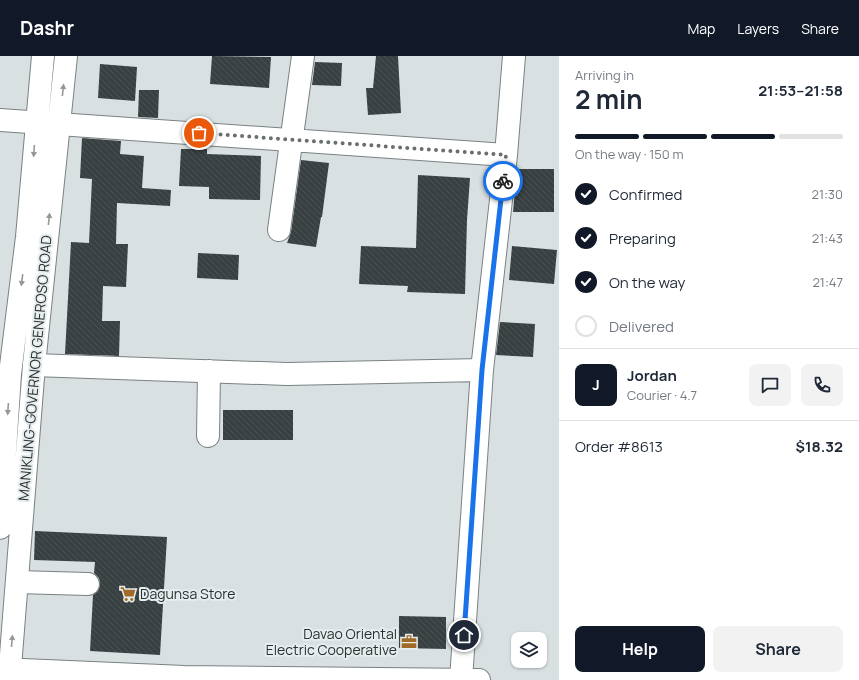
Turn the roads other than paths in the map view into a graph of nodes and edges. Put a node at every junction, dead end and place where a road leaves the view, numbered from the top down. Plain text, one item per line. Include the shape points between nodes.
1 (43, 56) edge
2 (66, 56) edge
3 (303, 56) edge
4 (514, 56) edge
5 (0, 120) edge
6 (36, 122) junction
7 (59, 124) junction
8 (292, 139) junction
9 (506, 155) junction
10 (279, 230) dead end
11 (33, 370) junction
12 (482, 370) junction
13 (209, 371) junction
14 (5, 374) edge
15 (208, 436) dead end
16 (0, 528) edge
17 (17, 582) junction
18 (88, 584) dead end
19 (6, 673) edge
20 (37, 675) edge
21 (461, 680) edge
22 (479, 680) edge

1 - 6 street, MANIKLING-GOVERNOR GENEROSO ROAD
7 -> 2 street, MANIKLING-GOVERNOR GENEROSO ROAD
3 - 8 street
4 - 9 street
5 - 6 street
6 - 7 street
6 -> 14 street, MANIKLING-GOVERNOR GENEROSO ROAD via 27,237
7 - 8 street
11 -> 7 street, MANIKLING-GOVERNOR GENEROSO ROAD
8 - 9 street
8 - 10 street
9 - 12 street
11 - 13 street
11 - 14 street
11 - 17 street, MANIKLING-GOVERNOR GENEROSO ROAD
12 - 13 street via 287,374
12 - 21 street
13 - 15 street
14 -> 16 street, MANIKLING-GOVERNOR GENEROSO ROAD
17 - 18 street
19 -> 17 street, MANIKLING-GOVERNOR GENEROSO ROAD
19 - 20 street
20 - 21 street
21 - 22 street

